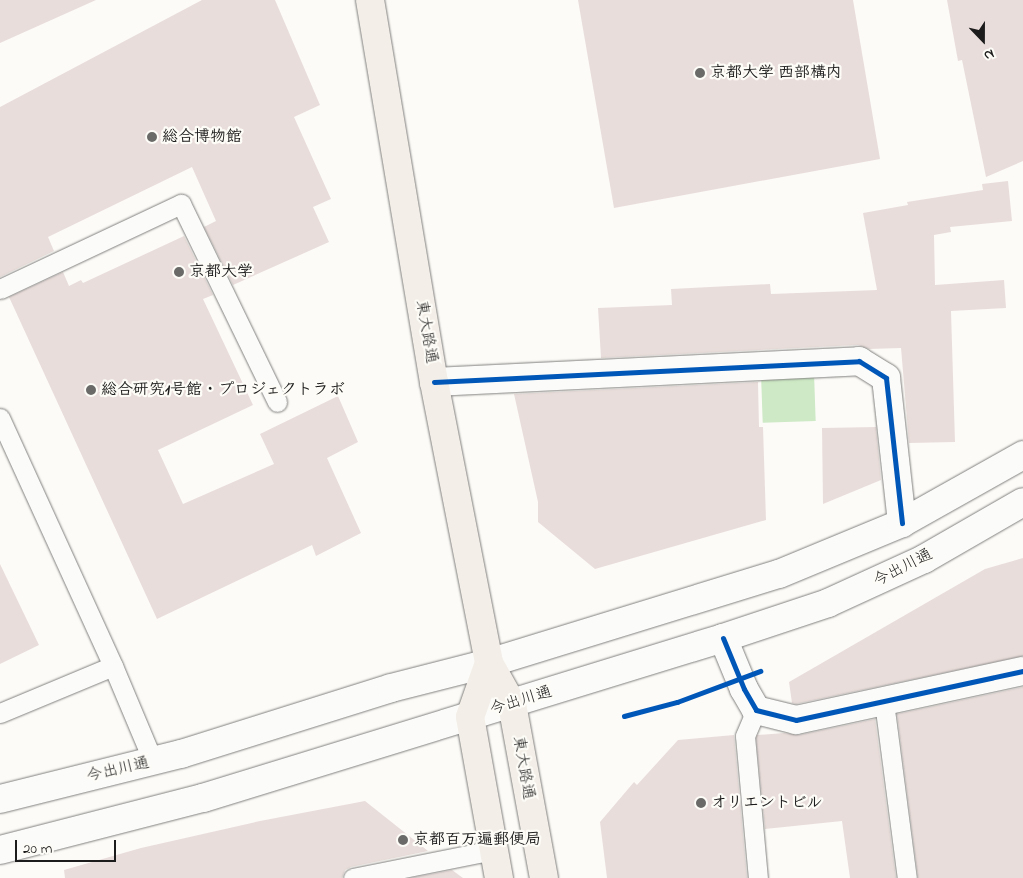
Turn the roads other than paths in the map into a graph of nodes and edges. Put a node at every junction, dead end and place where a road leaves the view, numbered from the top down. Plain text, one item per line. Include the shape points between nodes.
1 (370, 0) edge
2 (0, 289) edge
3 (434, 382) junction
4 (277, 402) dead end
5 (0, 418) edge
6 (1023, 455) edge
7 (1023, 502) edge
8 (902, 523) junction
9 (723, 638) junction
10 (489, 663) junction
11 (113, 666) junction
12 (1023, 671) edge
13 (884, 702) junction
14 (512, 704) junction
15 (756, 710) junction
16 (0, 713) edge
17 (470, 717) junction
18 (153, 761) junction
19 (0, 799) edge
20 (0, 850) edge
21 (493, 850) junction
22 (353, 878) edge
23 (499, 878) edge
24 (544, 878) edge
25 (758, 878) edge
26 (907, 878) edge

1 - 3 main road, 東大路通
2 - 4 lane via 181,204
3 - 8 main road via 859,361 886,378
3 - 10 main road, 東大路通
5 - 11 lane
6 - 8 main road, 今出川通
7 - 9 main road, 今出川通 via 924,559 876,582 828,603
8 - 10 main road, 今出川通 via 779,574
9 - 14 main road, 今出川通
9 - 15 main road via 744,690
10 - 14 main road, 東大路通
10 - 17 main road
10 - 18 main road, 今出川通 via 391,688
11 - 16 lane
11 - 18 lane
12 - 13 main road
13 - 15 main road via 796,720
13 - 26 lane
14 - 17 main road, 今出川通
14 - 24 main road, 東大路通
15 - 25 lane via 744,736
17 - 20 main road, 今出川通 via 202,798
17 - 21 main road
18 - 19 main road, 今出川通
21 - 22 lane
21 - 23 main road

